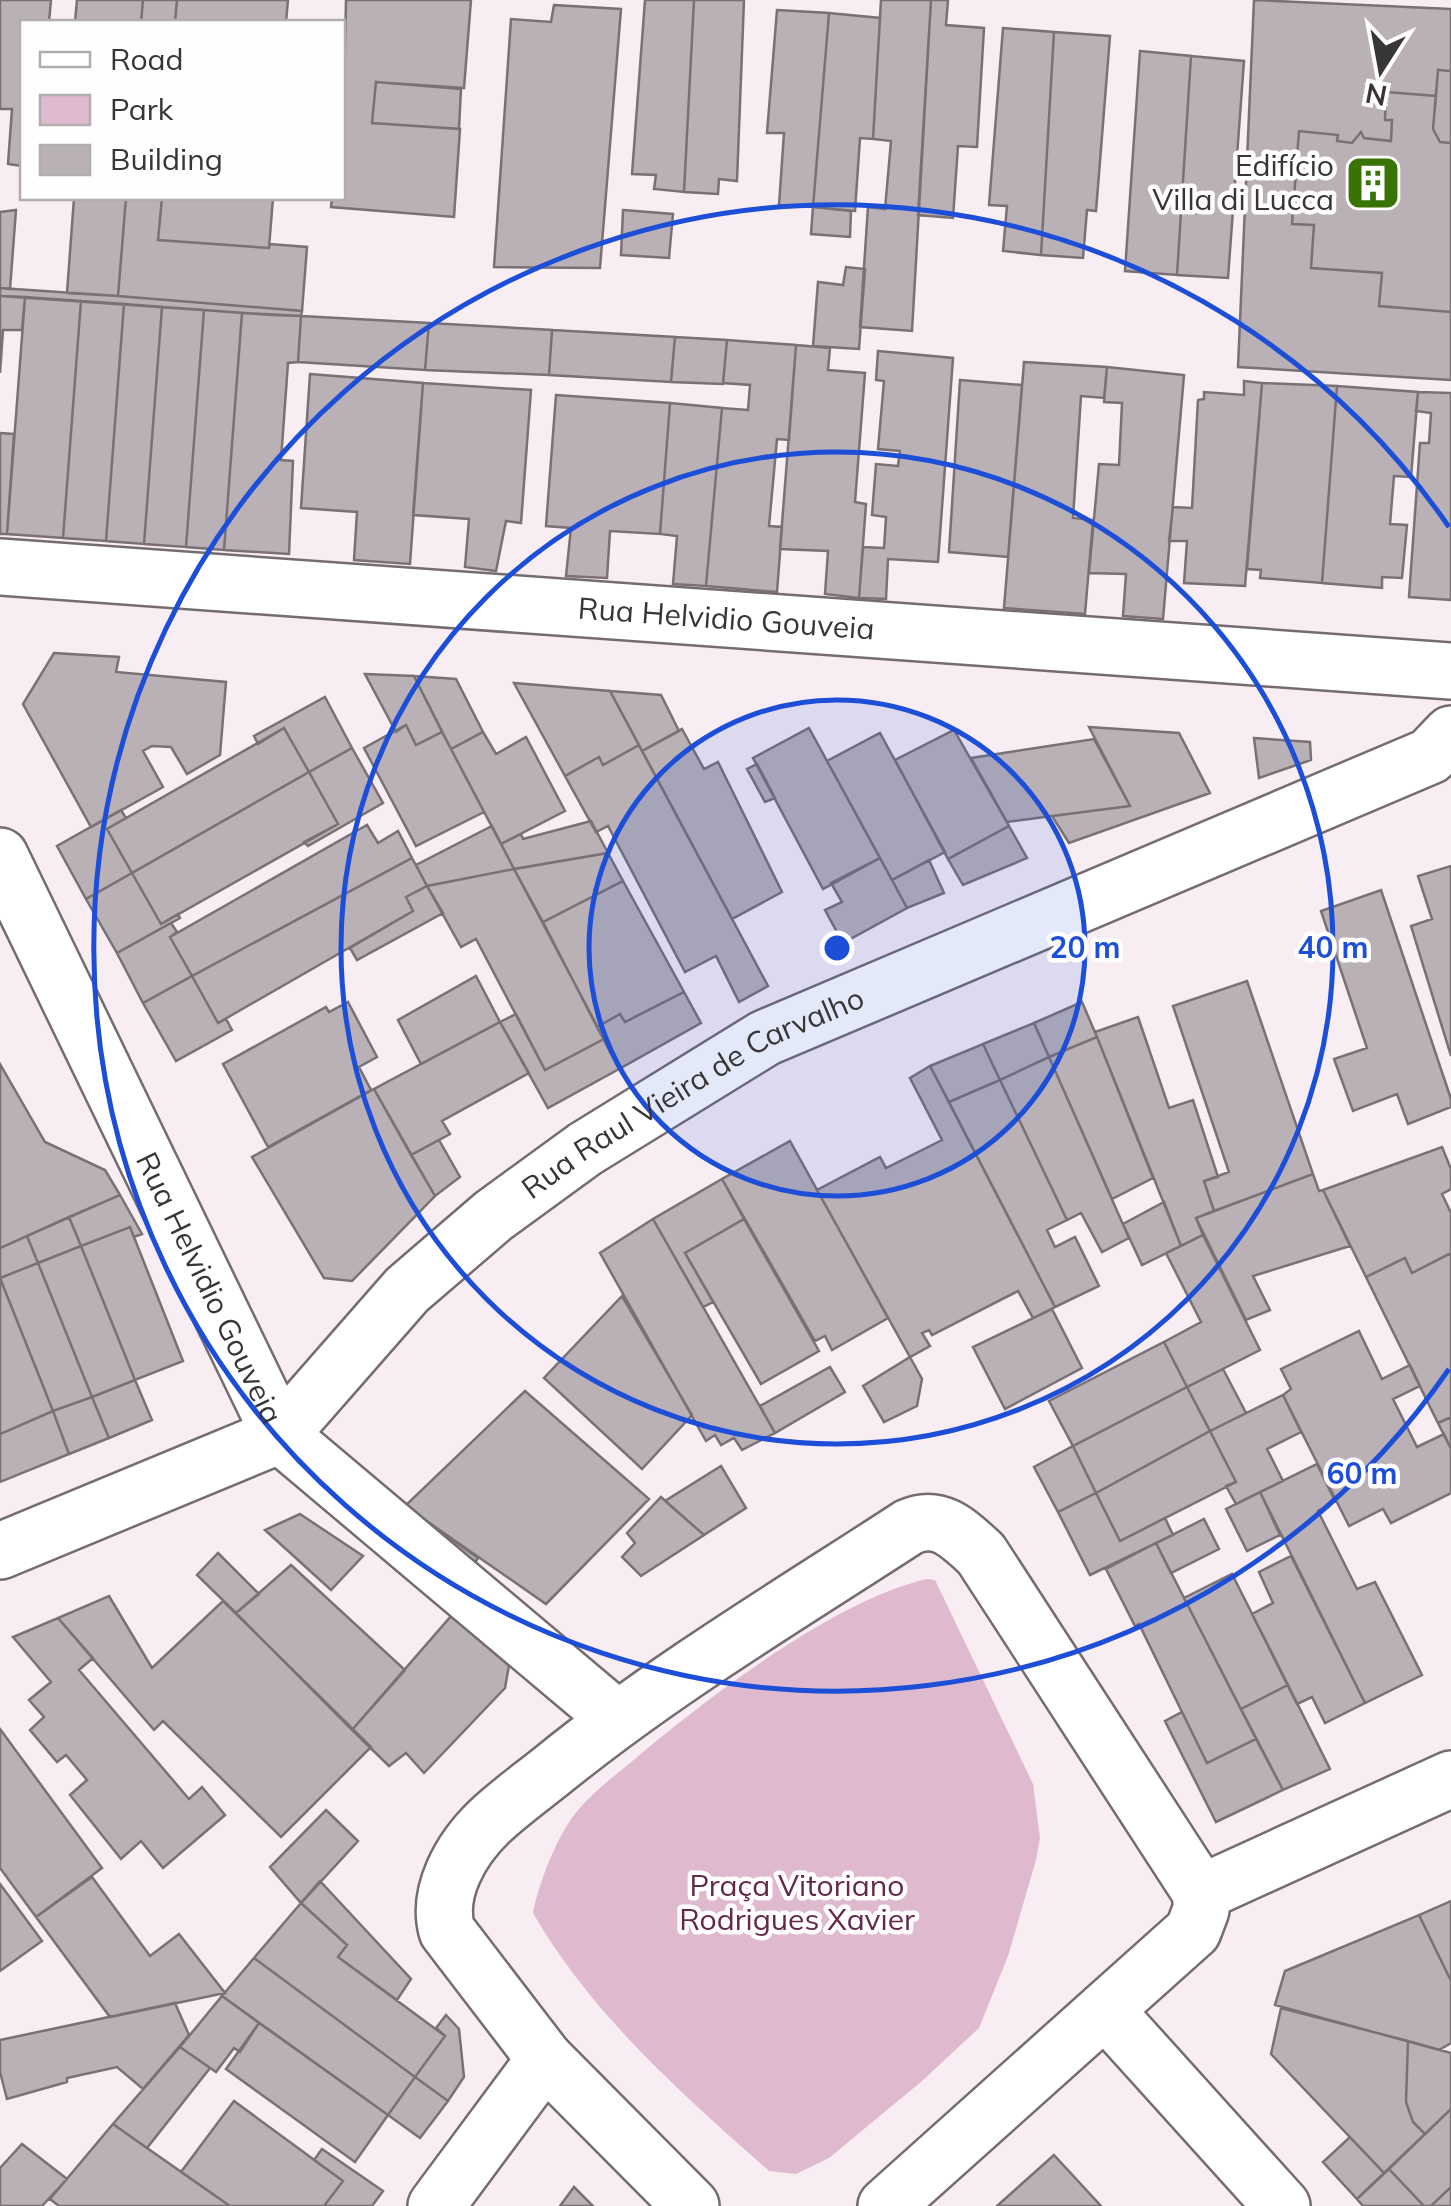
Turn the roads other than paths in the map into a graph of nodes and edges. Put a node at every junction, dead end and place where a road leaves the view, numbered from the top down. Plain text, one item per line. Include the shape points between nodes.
1 (0, 567) edge
2 (1451, 671) edge
3 (1451, 734) edge
4 (0, 856) edge
5 (19, 931) edge
6 (280, 1434) junction
7 (0, 1552) edge
8 (616, 1718) junction
9 (1451, 1780) edge
10 (1201, 1893) junction
11 (1105, 2010) junction
12 (545, 2059) junction
13 (436, 2206) edge
14 (691, 2206) edge
15 (886, 2206) edge
16 (1282, 2206) edge

1 - 2 street, Rua Helvidio Gouveia
3 - 6 street, Rua Raul Vieira de Carvalho via 1430,756 765,1038 585,1149 494,1216 407,1290
4 - 5 street, Rua Helvidio Gouveia
5 - 6 street, Rua Helvidio Gouveia
6 - 7 street, Rua Raul Vieira de Carvalho
6 - 8 street, Rua Helvidio Gouveia
8 - 10 street via 909,1528 943,1524 981,1554
8 - 12 street via 488,1823 462,1856 446,1893 447,1931
9 - 10 street
10 - 11 street via 1193,1931
11 - 15 street
11 - 16 street
12 - 13 street
12 - 14 street

